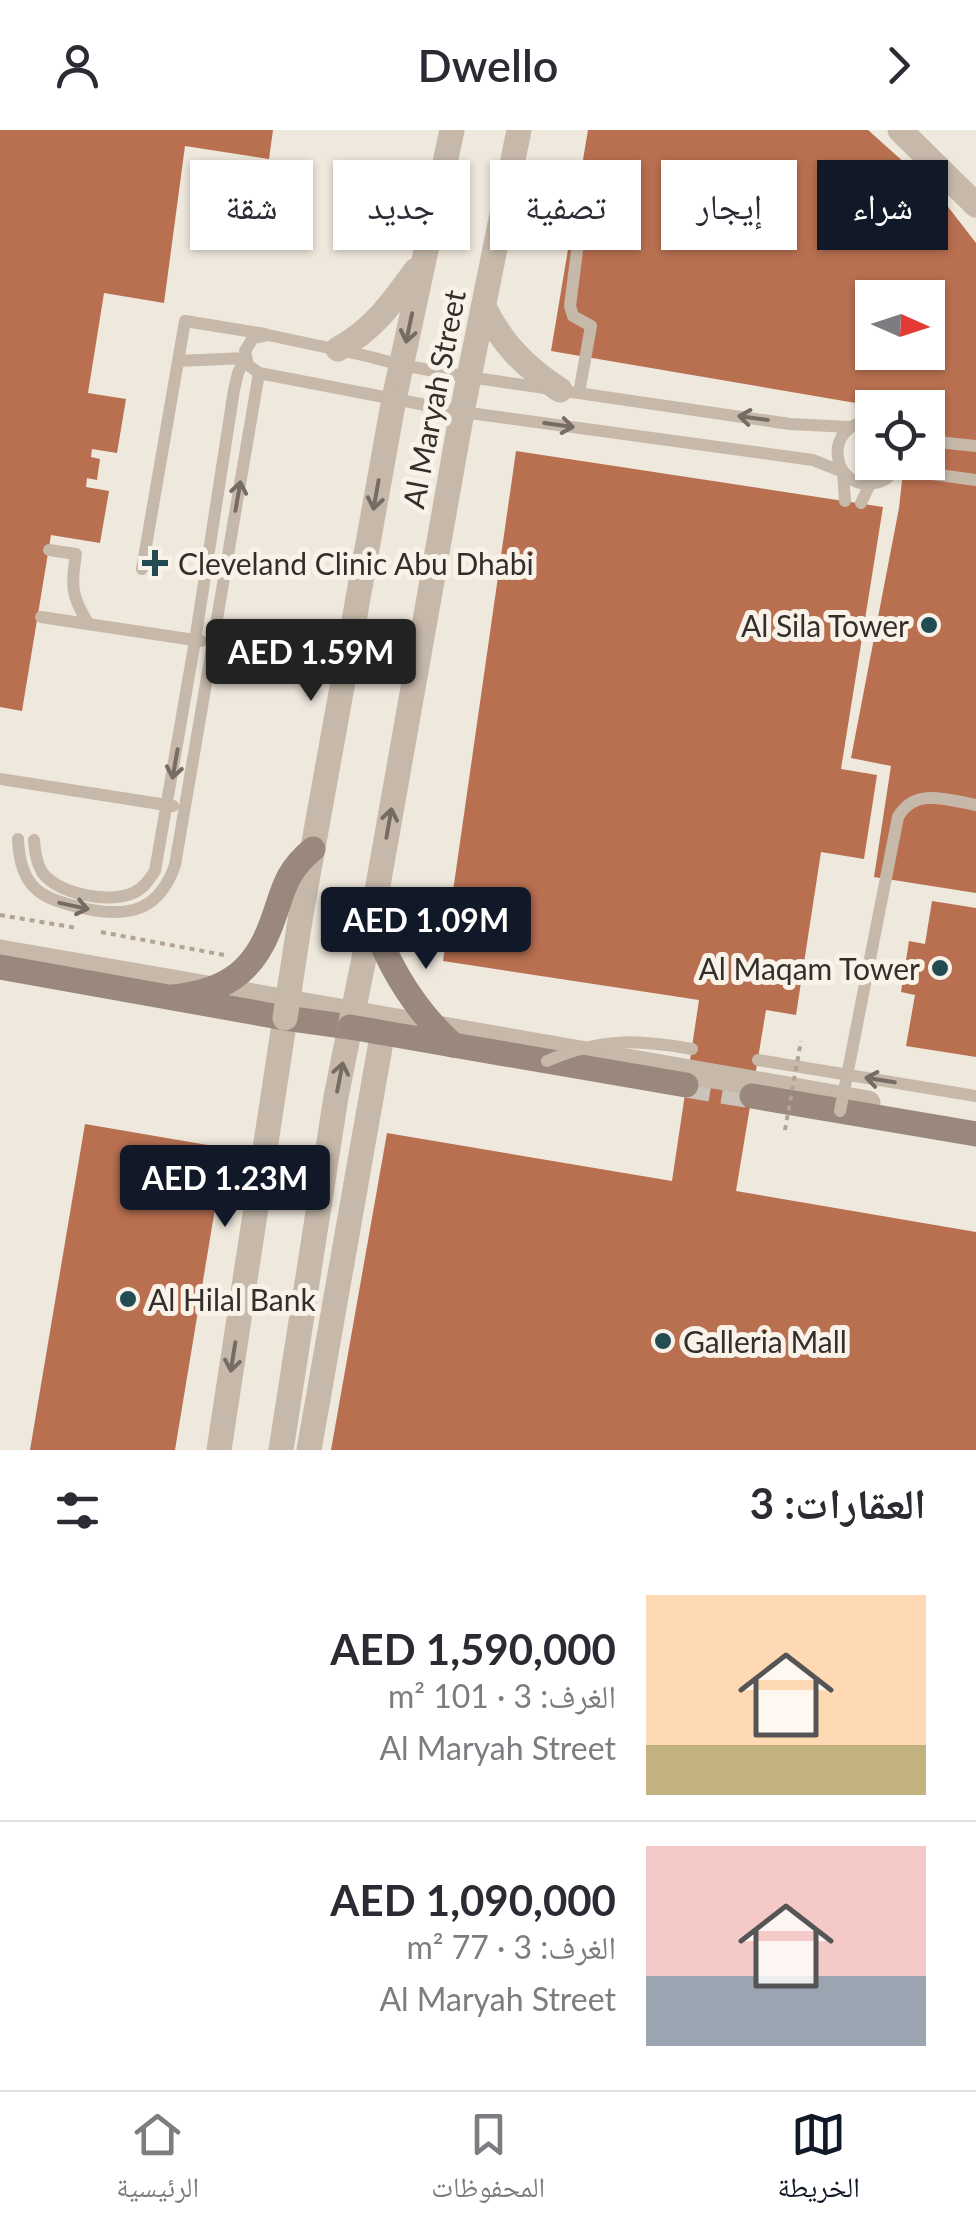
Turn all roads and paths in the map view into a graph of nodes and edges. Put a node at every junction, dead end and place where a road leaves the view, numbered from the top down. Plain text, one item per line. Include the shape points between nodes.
1 (452, 130) edge
2 (520, 130) edge
3 (900, 130) edge
4 (976, 205) edge
5 (577, 250) edge
6 (424, 258) junction
7 (484, 307) junction
8 (268, 334) junction
9 (338, 349) junction
10 (246, 358) junction
11 (178, 361) junction
12 (401, 366) junction
13 (259, 374) junction
14 (470, 378) junction
15 (569, 392) junction
16 (394, 399) junction
17 (462, 412) junction
18 (855, 424) edge
19 (850, 427) junction
20 (945, 443) edge
21 (976, 446) edge
22 (844, 472) junction
23 (945, 475) edge
24 (881, 480) edge
25 (976, 480) edge
26 (870, 484) junction
27 (846, 501) dead end
28 (861, 503) dead end
29 (49, 550) dead end
30 (142, 569) dead end
31 (41, 617) dead end
32 (88, 622) junction
33 (195, 641) junction
34 (214, 643) junction
35 (0, 778) edge
36 (168, 805) junction
37 (976, 805) edge
38 (185, 808) junction
39 (18, 839) dead end
40 (34, 840) dead end
41 (313, 850) junction
42 (0, 915) edge
43 (372, 919) junction
44 (0, 952) edge
45 (228, 956) dead end
46 (0, 966) edge
47 (173, 997) junction
48 (285, 1018) junction
49 (385, 1020) junction
50 (350, 1027) junction
51 (801, 1041) dead end
52 (453, 1045) junction
53 (692, 1049) dead end
54 (758, 1060) dead end
55 (547, 1061) junction
56 (796, 1066) junction
57 (847, 1074) junction
58 (686, 1084) tunnel mouth
59 (752, 1096) tunnel mouth
60 (976, 1096) edge
61 (790, 1102) junction
62 (840, 1111) junction
63 (976, 1122) edge
64 (785, 1130) dead end
65 (976, 1134) edge
66 (219, 1450) edge
67 (281, 1450) edge
68 (309, 1450) edge

1 - 6 street, Al Maryah Street
2 - 7 street, Al Maryah Street
3 - 4 street
5 - 15 lane via 570,306 573,316 591,326
6 - 9 street via 386,312
6 -> 12 street, Al Maryah Street
7 - 14 street, Al Maryah Street
7 - 15 street via 511,352
8 - 9 lane
8 - 10 lane via 253,338
8 - 11 lane via 185,322
9 - 12 lane
10 - 11 lane
10 - 13 lane
10 - 33 lane via 234,390
11 - 30 lane
12 - 14 lane
12 - 16 street, Al Maryah Street
13 - 16 lane
34 -> 13 lane
14 - 15 lane
14 - 17 street, Al Maryah Street
19 -> 15 lane
16 - 17 lane
16 -> 41 street, Al Maryah Street, bridge
17 -> 22 lane via 804,458
43 -> 17 street, Al Maryah Street
18 - 19 lane
19 - 22 lane via 838,443
20 - 21 lane
22 - 26 lane
22 - 27 lane
23 - 25 lane
24 - 26 lane
26 - 28 lane
29 - 32 lane via 76,554 71,584
31 - 32 lane
32 - 33 lane
33 - 34 lane
33 -> 36 lane
34 - 38 lane
35 - 36 lane
36 - 38 lane
36 - 40 lane via 156,871 130,895 106,898 57,886 38,864
37 - 57 lane, bridge via 929,797 902,808
39 -> 38 lane via 22,869 45,896 130,912 154,900 171,878
41 - 47 main road, bridge via 286,878 270,928 244,972 218,987
41 - 48 street, Al Maryah Street, bridge
42 - 45 path
43 - 50 street, Al Maryah Street, bridge
43 - 52 main road, bridge via 406,992
44 - 49 street
46 - 47 main road
47 - 48 main road, bridge
48 - 50 main road
48 -> 66 street, Al Maryah Street
49 - 63 street
49 - 68 street
50 - 52 main road, bridge
67 -> 50 street, Al Maryah Street
51 - 56 path, bridge
52 - 55 main road
53 - 55 lane, bridge via 622,1041
54 - 56 lane
55 - 58 main road
56 - 57 lane
56 - 61 path, bridge
60 -> 57 lane
57 - 62 lane, bridge
59 - 61 main road
61 - 62 main road
61 - 64 path, bridge
62 - 65 main road

